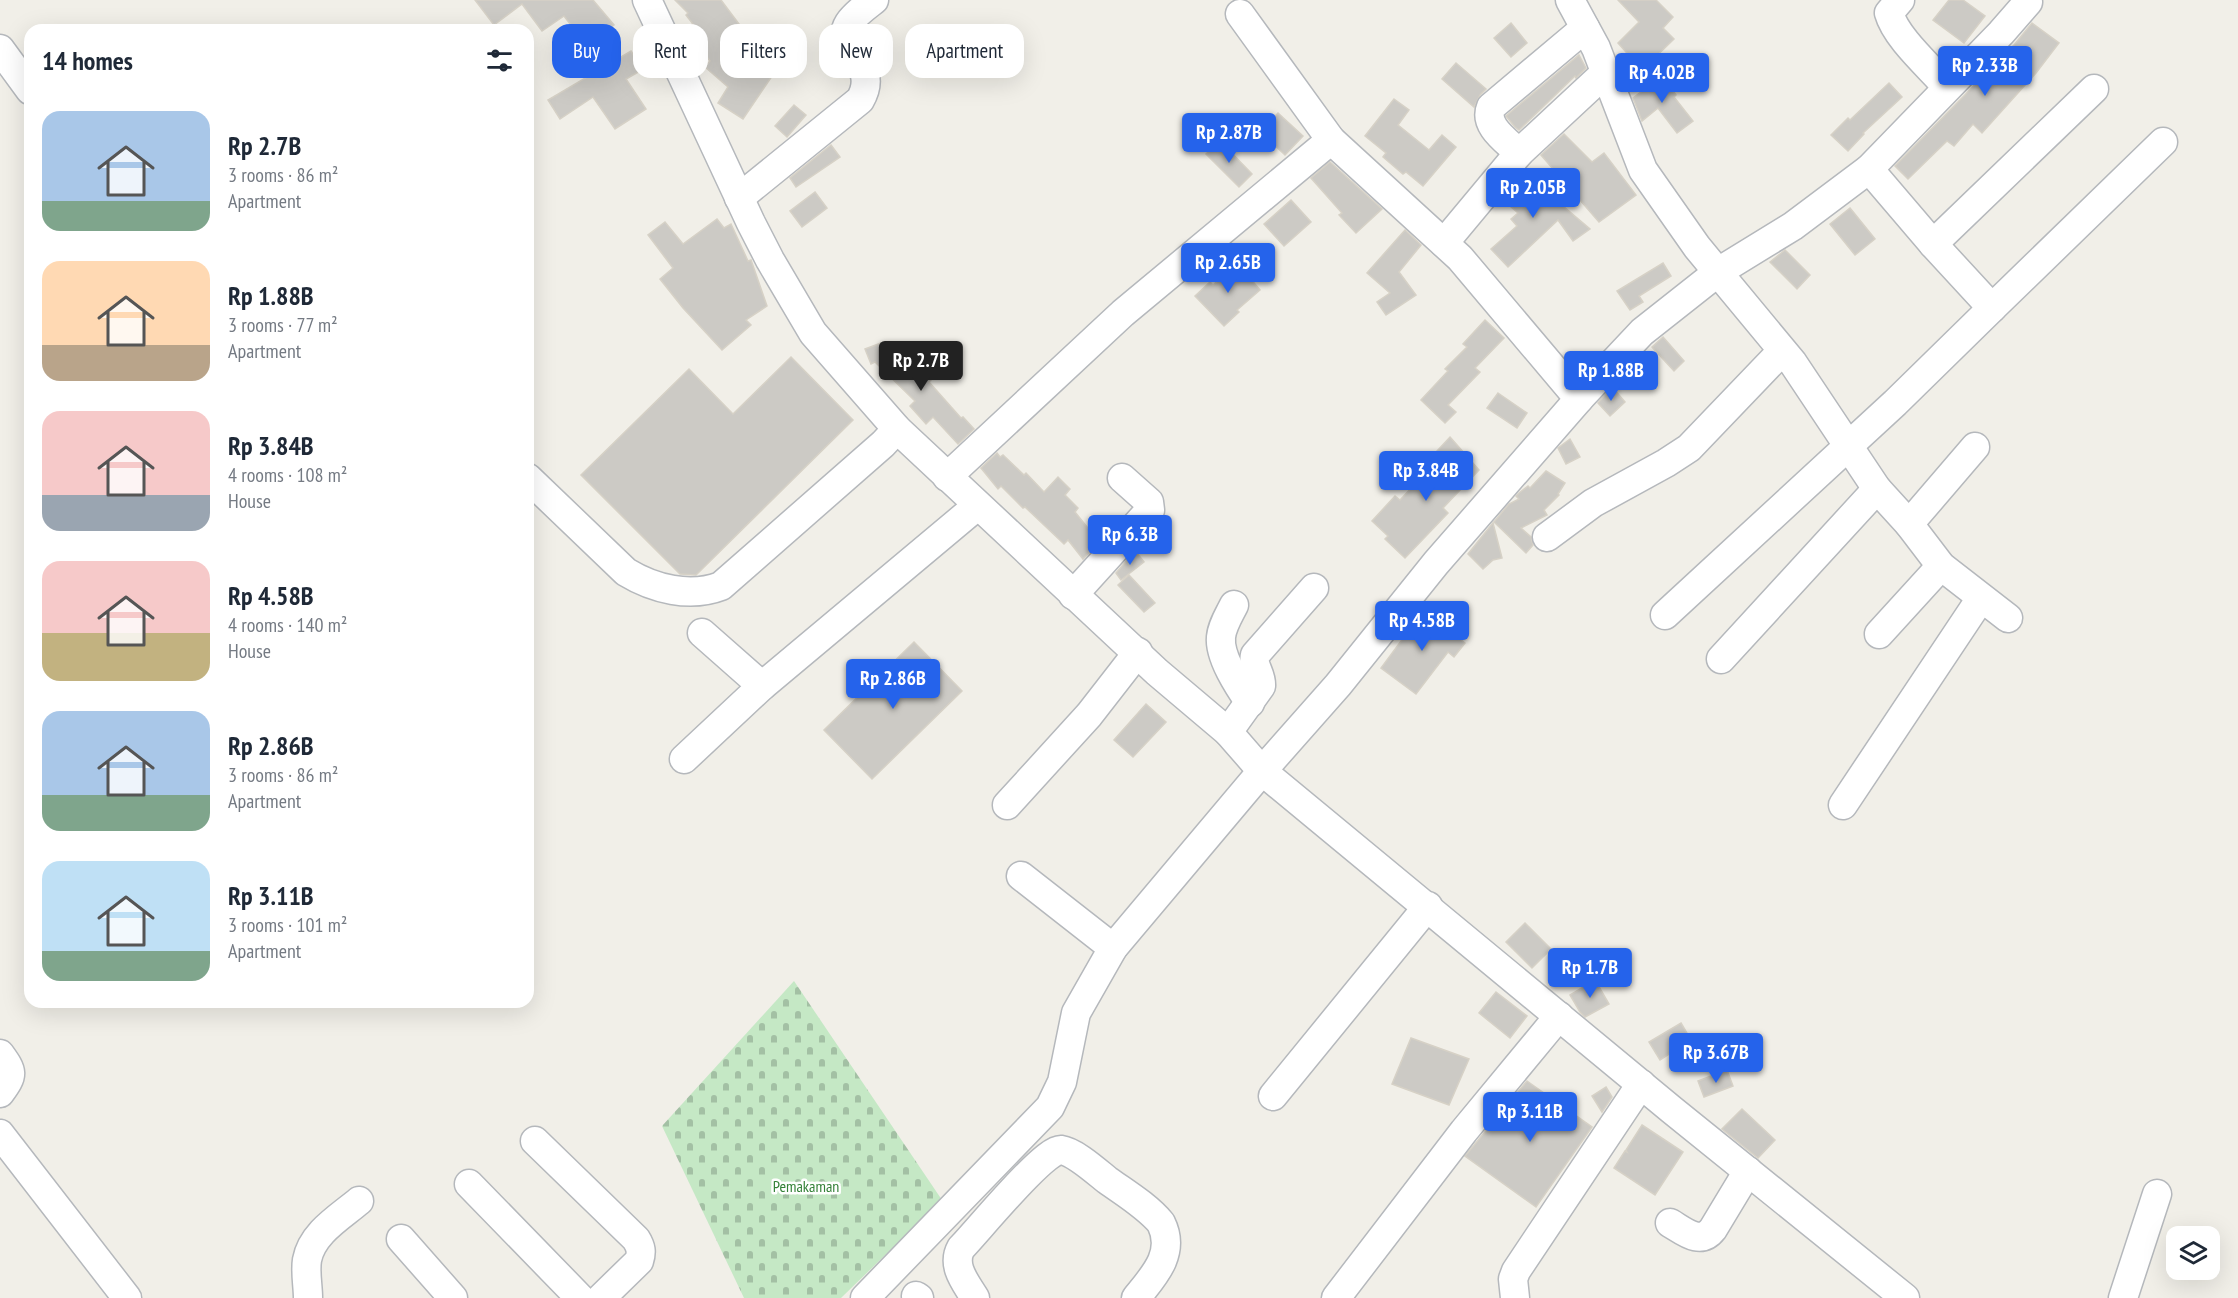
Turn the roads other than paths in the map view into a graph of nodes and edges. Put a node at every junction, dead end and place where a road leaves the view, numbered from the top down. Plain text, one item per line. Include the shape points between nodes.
1 (647, 0) edge
2 (874, 0) edge
3 (1570, 0) edge
4 (1900, 0) edge
5 (2028, 2) dead end
6 (1240, 14) dead end
7 (1585, 28) junction
8 (0, 49) edge
9 (1605, 73) junction
10 (24, 82) edge
11 (1947, 87) junction
12 (2094, 89) dead end
13 (1330, 140) junction
14 (2163, 142) dead end
15 (1519, 153) junction
16 (1869, 169) junction
17 (739, 198) junction
18 (1444, 243) junction
19 (1933, 244) junction
20 (1718, 272) junction
21 (1992, 308) junction
22 (1782, 351) junction
23 (1579, 399) junction
24 (897, 429) junction
25 (1847, 446) junction
26 (1974, 447) dead end
27 (947, 477) junction
28 (1122, 478) dead end
29 (534, 484) edge
30 (1877, 489) junction
31 (977, 506) junction
32 (1909, 524) junction
33 (1547, 537) dead end
34 (1941, 566) junction
35 (1314, 588) dead end
36 (1073, 595) junction
37 (1981, 598) junction
38 (1234, 605) dead end
39 (1665, 615) dead end
40 (2008, 618) dead end
41 (702, 633) dead end
42 (1879, 634) dead end
43 (1138, 652) junction
44 (1721, 659) dead end
45 (762, 686) junction
46 (1250, 703) junction
47 (1228, 732) junction
48 (684, 759) dead end
49 (1262, 771) junction
50 (1007, 805) dead end
51 (1843, 805) dead end
52 (1021, 876) dead end
53 (1428, 906) junction
54 (1113, 948) junction
55 (1559, 1016) junction
56 (0, 1054) edge
57 (1641, 1084) junction
58 (0, 1092) edge
59 (1273, 1096) dead end
60 (0, 1134) edge
61 (534, 1141) dead end
62 (1748, 1171) junction
63 (469, 1184) dead end
64 (2157, 1194) dead end
65 (359, 1201) dead end
66 (1670, 1223) dead end
67 (401, 1239) dead end
68 (127, 1298) edge
69 (308, 1298) edge
70 (453, 1298) edge
71 (580, 1298) edge
72 (601, 1298) edge
73 (865, 1298) edge
74 (975, 1298) edge
75 (1136, 1298) edge
76 (1336, 1298) edge
77 (1515, 1298) edge
78 (1905, 1298) edge
79 (2123, 1298) edge

1 - 17 street
2 - 17 street via 857,14 846,31 849,48 867,77 860,100
3 - 7 street
4 - 11 street via 1889,13 1891,22
5 - 11 street
6 - 13 street
7 - 9 street
7 - 15 street via 1491,107 1492,126
8 - 10 street
9 - 15 street
9 - 20 street via 1643,170
11 - 16 street
12 - 19 street
13 - 18 street
13 - 27 street via 1123,313
14 - 21 street
15 - 18 street
16 - 19 street
16 - 20 street via 1793,226
17 - 24 street via 813,333
18 - 23 street
19 - 21 street
20 - 22 street
20 - 23 street via 1642,332
21 - 25 street
22 - 25 street
22 - 33 street via 1689,448 1593,503
23 - 49 street
24 - 27 street
24 - 29 street via 721,586 695,593 655,585 626,572
25 - 30 street
25 - 39 street
26 - 32 street
27 - 31 street
28 - 36 street via 1149,502 1149,513
30 - 32 street
30 - 44 street
31 - 36 street
31 - 45 street
32 - 34 street
34 - 37 street
34 - 42 street
35 - 46 street via 1255,655 1253,661 1261,684
36 - 43 street
37 - 40 street
37 - 51 street
38 - 46 street via 1223,629 1222,649
41 - 45 street
43 - 47 street
43 - 50 street via 1089,715
45 - 48 street
46 - 47 street
47 - 49 street
49 - 53 street
49 - 54 street
52 - 54 street
53 - 55 street
53 - 59 street
54 - 73 street via 1076,1013 1062,1082 1050,1107
55 - 57 street
55 - 76 street via 1464,1131
56 - 58 street via 11,1072
57 - 62 street
57 - 77 street via 1516,1271
60 - 68 street
61 - 72 street via 639,1245 639,1261
62 - 66 street via 1706,1236 1691,1235
62 - 78 street
63 - 71 street
64 - 79 street
65 - 69 street via 322,1232 309,1251
67 - 70 street
74 - 75 street via 958,1266 961,1248 1035,1167 1061,1150 1161,1223 1166,1236 1165,1256

